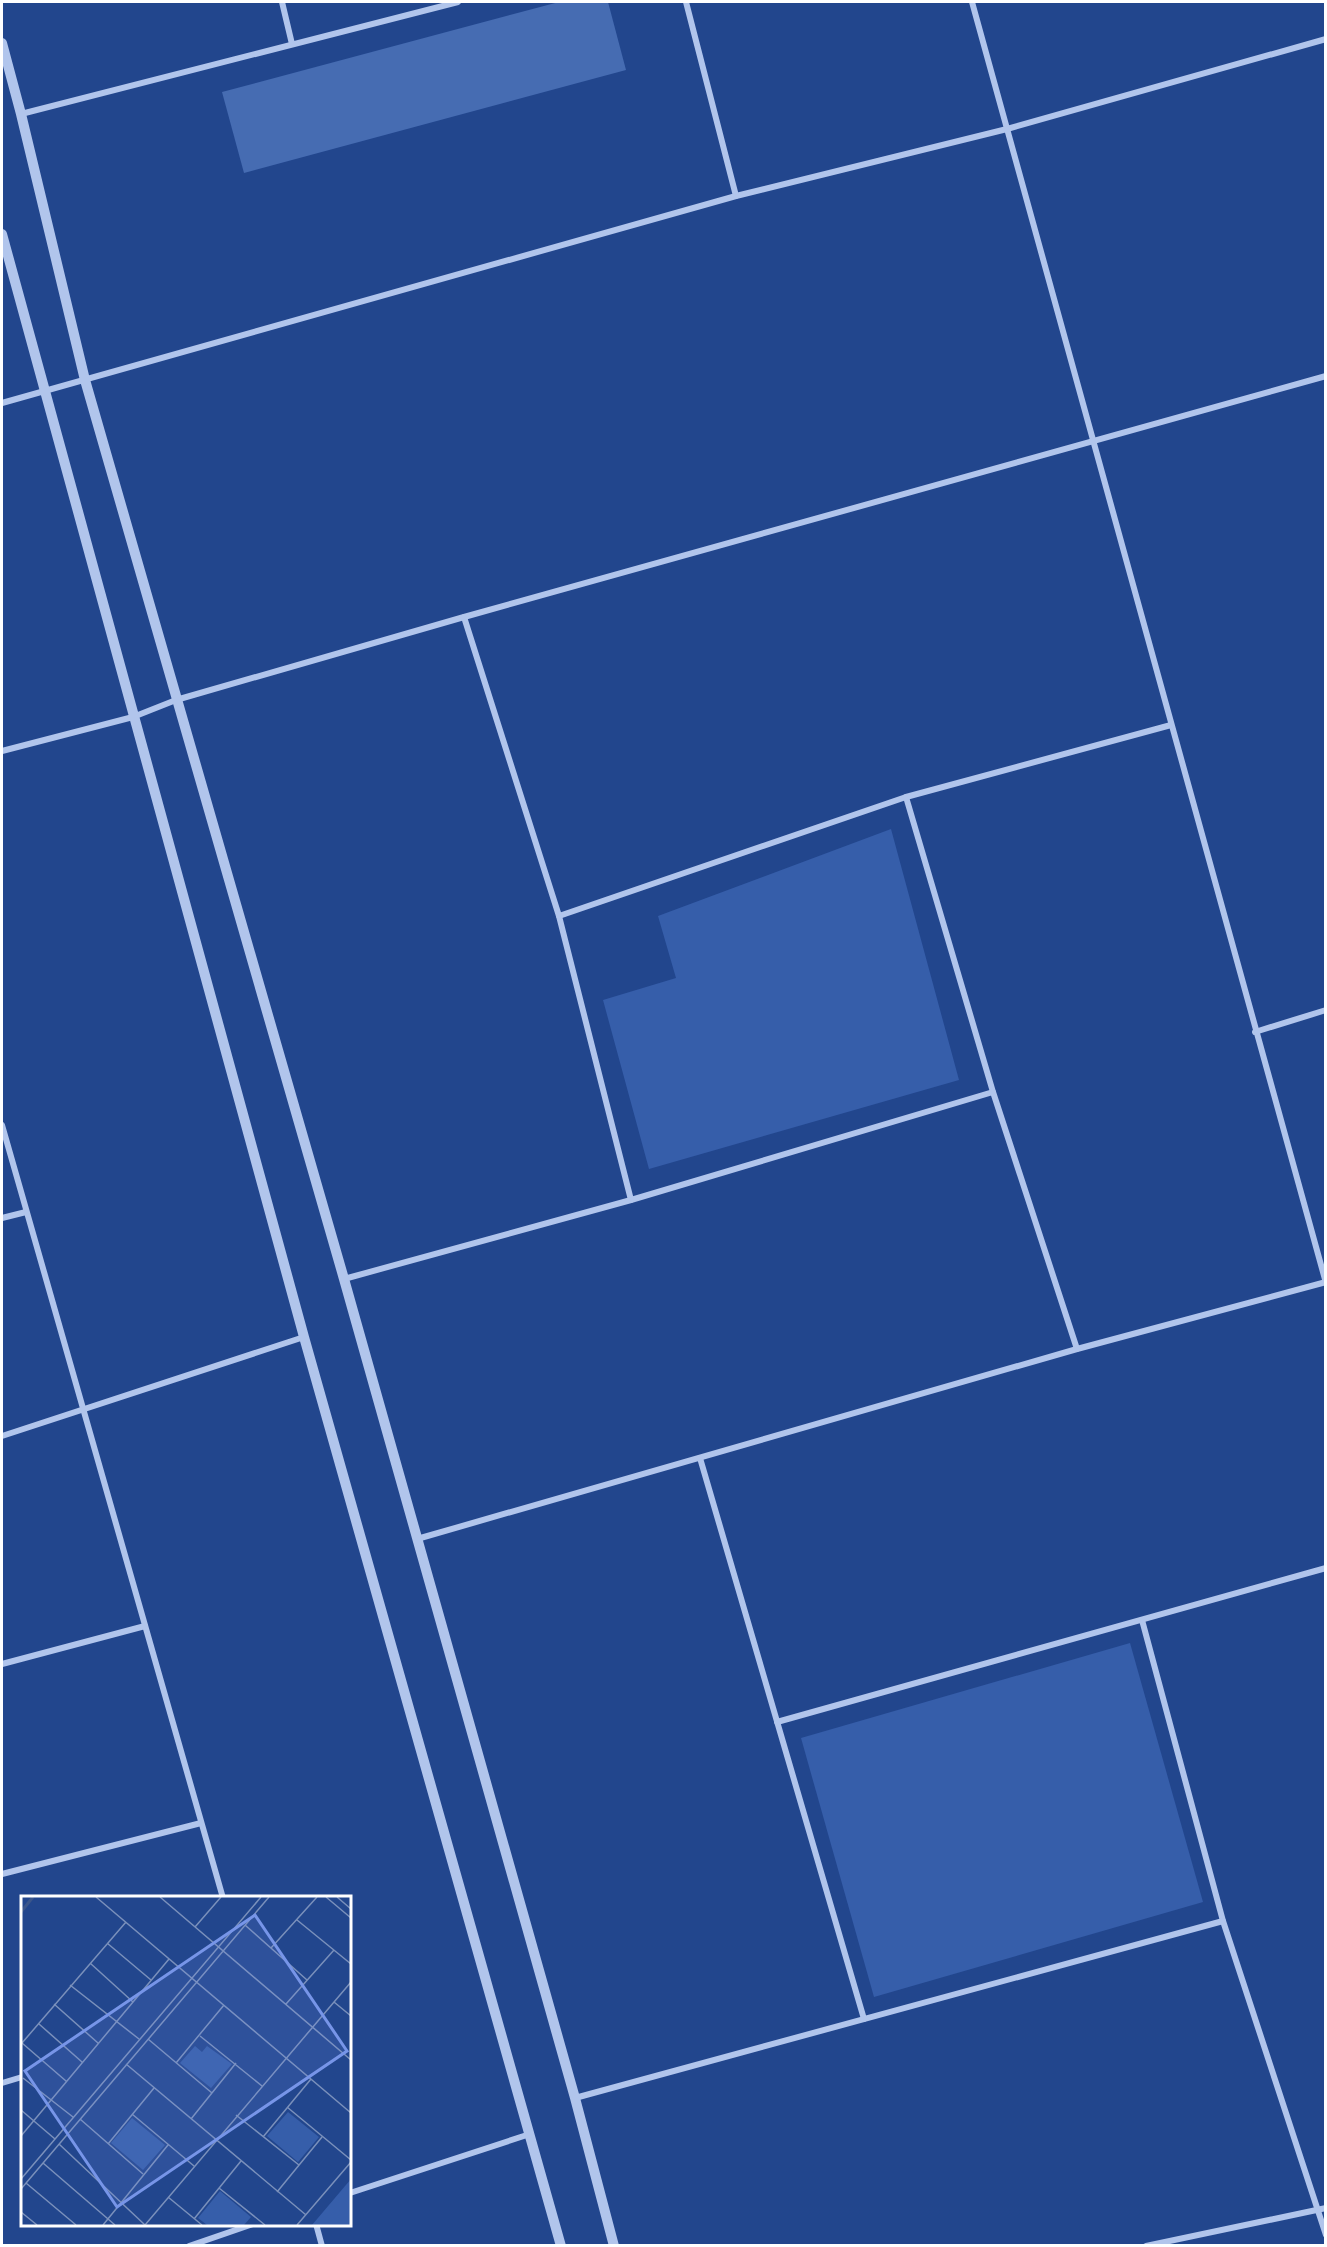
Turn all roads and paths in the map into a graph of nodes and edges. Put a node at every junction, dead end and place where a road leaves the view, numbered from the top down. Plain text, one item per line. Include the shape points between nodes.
1 (282, 2) edge
2 (458, 2) edge
3 (686, 2) edge
4 (972, 2) edge
5 (1326, 39) edge
6 (2, 43) edge
7 (292, 44) junction
8 (21, 114) junction
9 (1007, 129) junction
10 (736, 196) junction
11 (2, 234) edge
12 (1326, 376) edge
13 (86, 380) junction
14 (45, 390) junction
15 (2, 403) edge
16 (1094, 442) junction
17 (464, 617) junction
18 (176, 700) junction
19 (133, 717) junction
20 (1172, 725) junction
21 (2, 751) edge
22 (906, 797) junction
23 (559, 916) junction
24 (1326, 1010) edge
25 (1255, 1032) junction
26 (993, 1092) junction
27 (2, 1125) edge
28 (631, 1200) junction
29 (26, 1212) junction
30 (2, 1218) edge
31 (344, 1279) junction
32 (1325, 1282) edge
33 (304, 1337) junction
34 (1077, 1349) junction
35 (83, 1409) junction
36 (2, 1436) edge
37 (700, 1458) junction
38 (416, 1539) junction
39 (1326, 1568) edge
40 (1142, 1620) junction
41 (145, 1626) junction
42 (2, 1664) edge
43 (777, 1722) junction
44 (201, 1823) junction
45 (2, 1874) edge
46 (222, 1896) edge
47 (1223, 1921) junction
48 (864, 2019) junction
49 (21, 2077) edge
50 (2, 2083) edge
51 (575, 2098) junction
52 (530, 2134) junction
53 (351, 2193) edge
54 (1326, 2208) edge
55 (1317, 2210) junction
56 (247, 2226) edge
57 (317, 2226) edge
58 (1326, 2235) edge
59 (189, 2246) edge
60 (322, 2246) edge
61 (561, 2246) edge
62 (614, 2246) edge
63 (1146, 2246) edge

1 - 7 street
2 - 7 street
3 - 10 street
4 - 9 street
5 - 9 street
6 - 8 street
7 - 8 street
8 - 13 street
9 - 10 street
9 - 16 street
10 - 13 street
11 - 14 street
12 - 16 street
13 - 14 street
13 - 18 street
14 - 15 street
14 - 19 street
16 - 17 street
16 - 20 street
17 - 18 street
17 - 23 street
18 - 19 street
18 - 31 street
19 - 21 street
19 - 33 street
20 - 22 street
20 - 25 street
22 - 23 street
22 - 26 street
23 - 28 street
24 - 25 street
25 - 32 street
26 - 28 street
26 - 34 street
27 - 29 street
28 - 31 street
29 - 30 street
29 - 35 street
31 - 38 street
32 - 34 street
33 - 35 street
33 - 52 street
34 - 37 street
35 - 36 street
35 - 41 street
37 - 38 street
37 - 43 street
38 - 51 street
39 - 40 street
40 - 43 street
40 - 47 street
41 - 42 street
41 - 44 street
43 - 48 street
44 - 45 street
44 - 46 street
47 - 48 street
47 - 55 street
48 - 51 street
49 - 50 street
51 - 62 street
52 - 53 street
52 - 61 street
54 - 55 street
55 - 58 street
55 - 63 street
56 - 59 street
57 - 60 street

